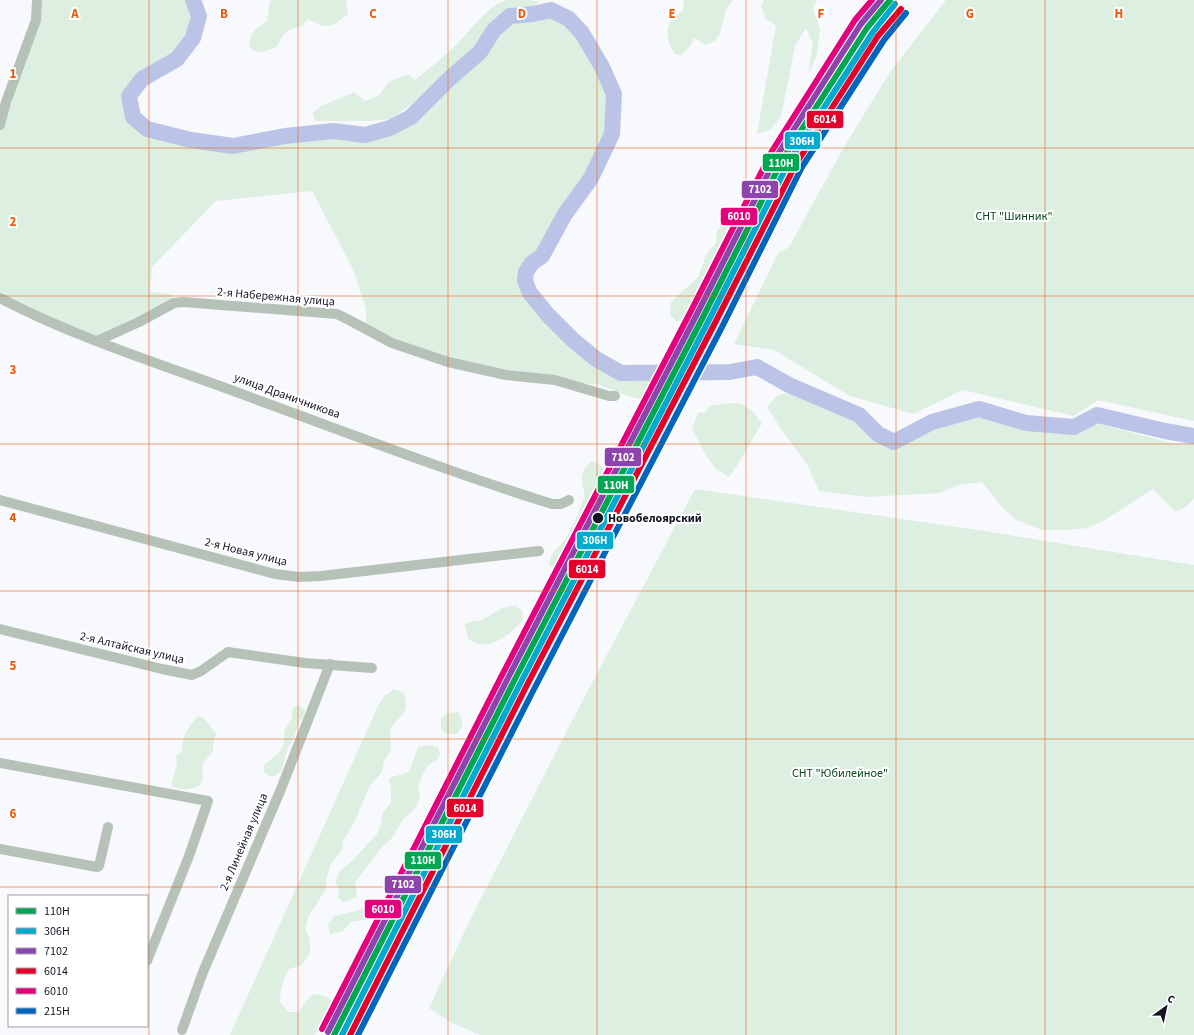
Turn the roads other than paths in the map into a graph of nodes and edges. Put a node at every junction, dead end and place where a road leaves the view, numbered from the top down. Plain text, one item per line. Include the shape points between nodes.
1 (37, 0) edge
2 (0, 125) edge
3 (0, 298) edge
4 (97, 341) junction
5 (615, 396) dead end
6 (0, 500) edge
7 (569, 500) dead end
8 (539, 551) dead end
9 (0, 629) edge
10 (330, 664) junction
11 (372, 668) dead end
12 (0, 763) edge
13 (108, 827) dead end
14 (0, 849) edge
15 (148, 958) edge
16 (182, 1030) dead end

1 - 2 street via 36,20
3 - 4 street, улица Драничникова
4 - 5 street, 2-я Набережная улица via 174,303 337,314 392,343 448,362 506,375 555,380
4 - 7 street, улица Драничникова via 456,473 552,504 561,504
6 - 8 street, 2-я Новая улица via 275,574 299,577
9 - 10 street, 2-я Алтайская улица via 162,670 192,675 228,652
10 - 11 street, 2-я Алтайская улица
10 - 16 street, 2-я Линейная улица via 281,789 203,972
12 - 15 street via 208,801
13 - 14 street via 99,866 96,867

